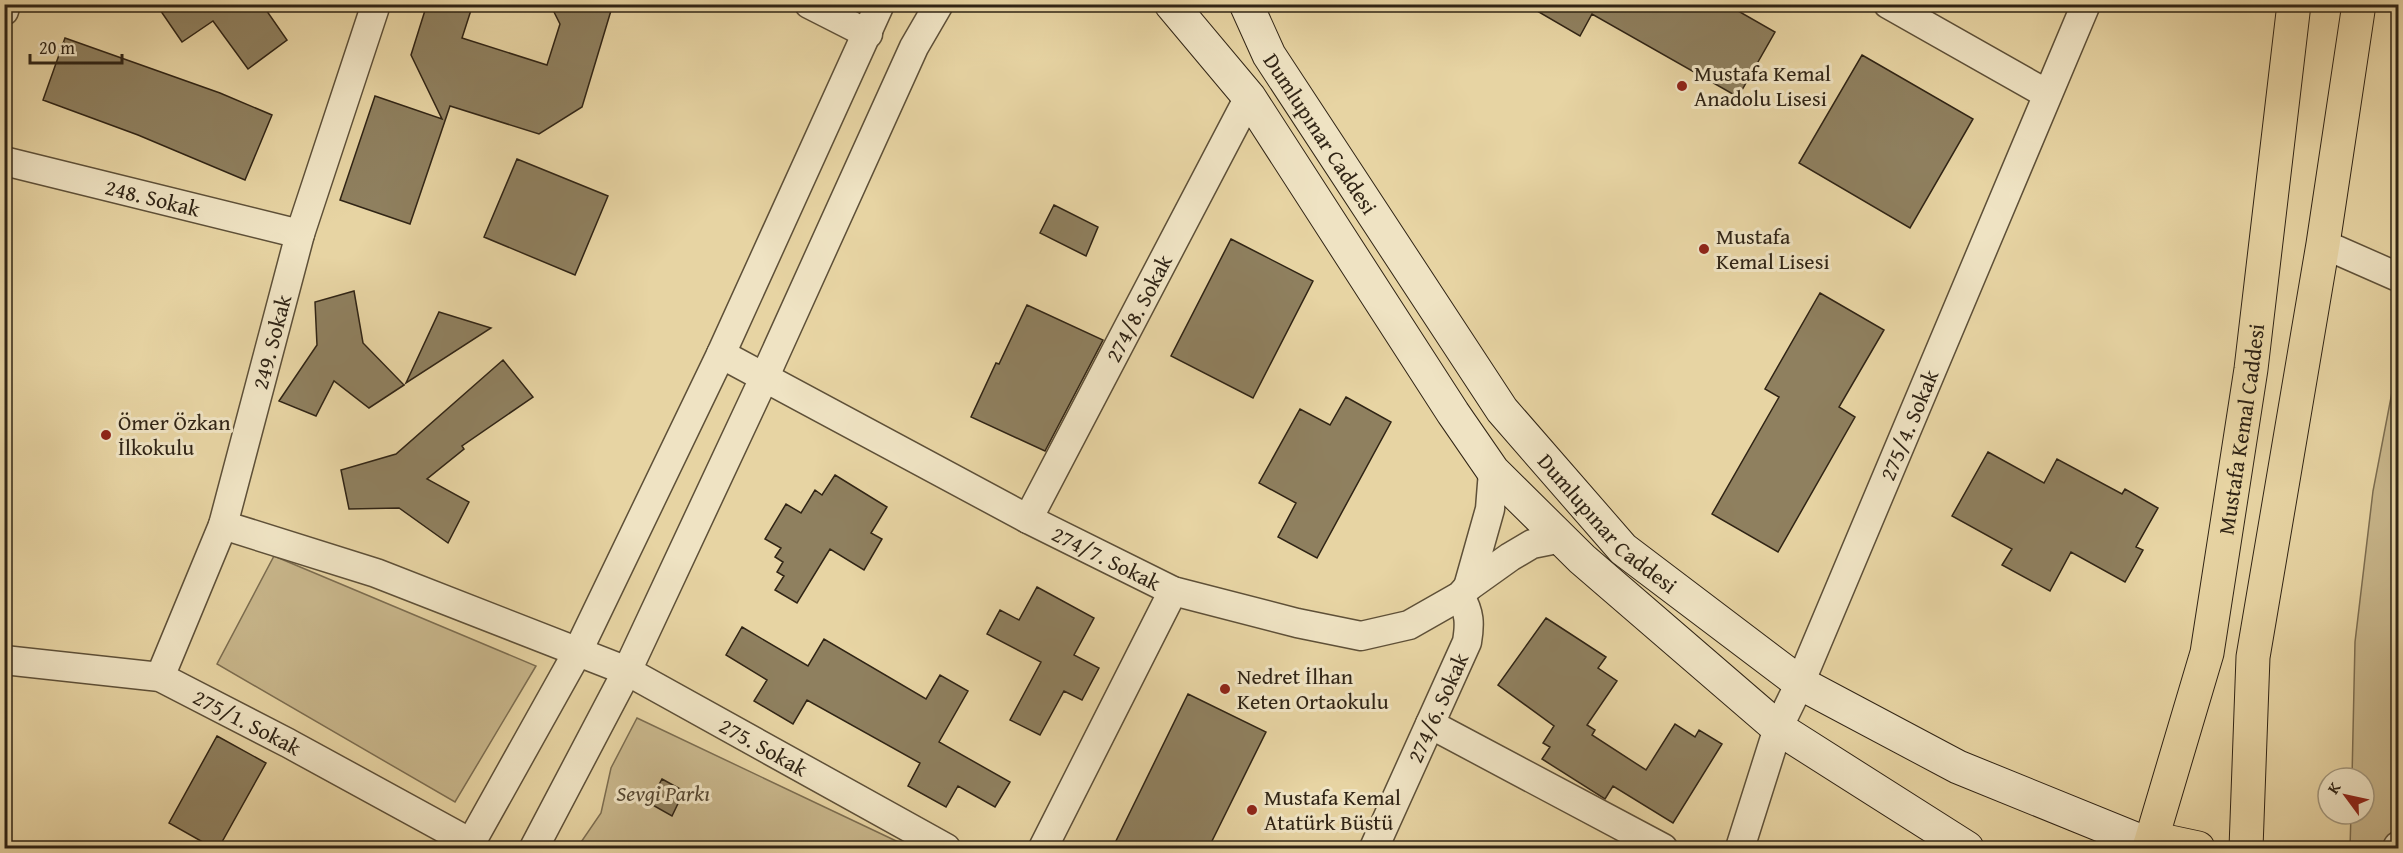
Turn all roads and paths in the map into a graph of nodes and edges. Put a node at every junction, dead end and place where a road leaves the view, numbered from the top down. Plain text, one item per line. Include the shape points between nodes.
1 (6, 4) edge
2 (376, 4) edge
3 (809, 4) edge
4 (880, 4) edge
5 (939, 4) edge
6 (1171, 4) edge
7 (1246, 4) edge
8 (1888, 4) edge
9 (2086, 4) edge
10 (2294, 4) edge
11 (2359, 4) edge
12 (4, 10) edge
13 (868, 34) junction
14 (2048, 94) junction
15 (1249, 96) junction
16 (4, 161) edge
17 (300, 234) junction
18 (2323, 244) junction
19 (2398, 277) edge
20 (721, 354) junction
21 (765, 376) junction
22 (1493, 471) junction
23 (1028, 519) junction
24 (223, 525) junction
25 (1562, 538) junction
26 (1173, 591) junction
27 (1464, 591) junction
28 (577, 653) junction
29 (4, 660) edge
30 (627, 671) junction
31 (160, 677) junction
32 (1800, 683) junction
33 (1430, 724) junction
34 (1778, 728) junction
35 (470, 846) edge
36 (2149, 847) edge
37 (534, 849) edge
38 (946, 849) edge
39 (1043, 849) edge
40 (1374, 849) edge
41 (1663, 849) edge
42 (1740, 849) edge
43 (1967, 849) edge
44 (2198, 849) edge
45 (2246, 849) edge

1 - 12 street
2 - 17 street, 249. Sokak
3 - 13 street
4 - 13 street
5 - 21 street via 914,47
6 - 15 main road, Dumlupınar Caddesi
7 - 32 main road, Dumlupınar Caddesi via 1269,55 1502,410 1623,549
8 - 14 street
9 - 14 street, 275/4. Sokak
10 - 36 main road, Mustafa Kemal Caddesi via 2251,369 2207,653
11 - 18 main road
13 - 20 street
14 - 32 street, 275/4. Sokak
15 - 22 main road, Dumlupınar Caddesi
15 - 23 street, 274/8. Sokak
16 - 17 street, 248. Sokak
17 - 24 street, 249. Sokak
18 - 19 street
18 - 45 main road via 2253,657
20 - 21 street, 274/7. Sokak
20 - 28 street
21 - 23 street, 274/7. Sokak
21 - 30 street
22 - 25 main road, Dumlupınar Caddesi
22 - 27 street via 1490,509
23 - 26 street, 274/7. Sokak
24 - 28 street, 275. Sokak via 376,573
24 - 31 street, 249. Sokak
25 - 27 street, 274/7. Sokak via 1532,544
25 - 34 main road, Dumlupınar Caddesi
26 - 27 street, 274/7. Sokak via 1361,636 1409,625
26 - 39 street
27 - 33 street, 274/6. Sokak via 1471,622 1467,642
28 - 30 street, 275. Sokak
28 - 35 street
29 - 31 street, 275/1. Sokak
30 - 37 street
30 - 38 street, 275. Sokak
31 - 35 street, 275/1. Sokak via 288,743
32 - 34 street, 275/4. Sokak
32 - 36 main road, Dumlupınar Caddesi via 1958,767
33 - 40 street, 274/6. Sokak
33 - 41 street
34 - 42 street, 275/4. Sokak
34 - 43 main road, Dumlupınar Caddesi
36 - 44 main road via 2170,842

